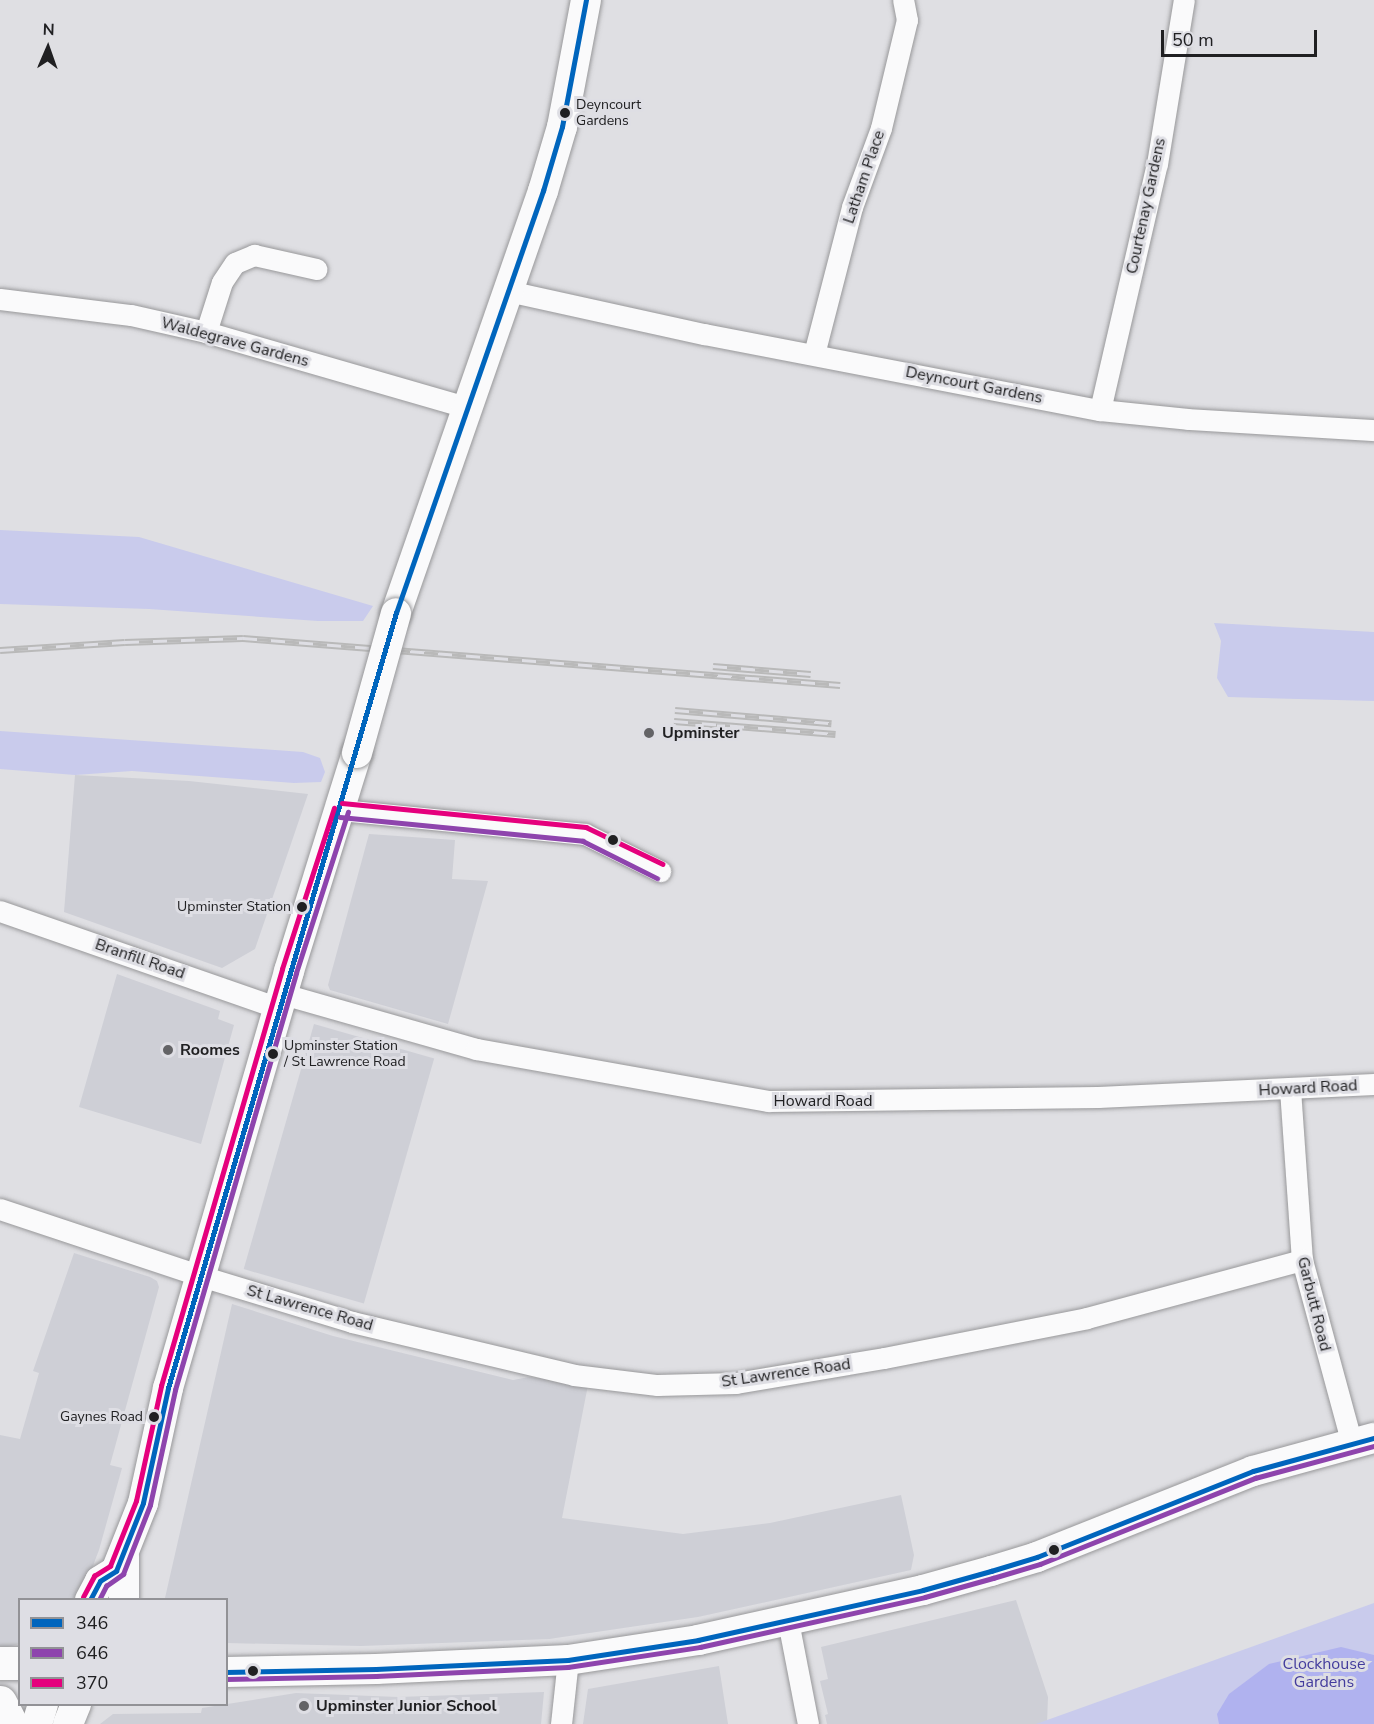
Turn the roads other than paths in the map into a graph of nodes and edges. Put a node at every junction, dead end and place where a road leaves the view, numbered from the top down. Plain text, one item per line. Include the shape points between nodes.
1 (586, 0) edge
2 (903, 0) edge
3 (1184, 0) edge
4 (316, 269) dead end
5 (508, 291) junction
6 (0, 299) edge
7 (206, 332) junction
8 (814, 354) junction
9 (466, 407) junction
10 (1100, 410) junction
11 (1374, 430) edge
12 (340, 810) junction
13 (660, 871) dead end
14 (0, 911) edge
15 (281, 1001) junction
16 (1374, 1084) edge
17 (1290, 1089) junction
18 (0, 1209) edge
19 (1302, 1260) junction
20 (201, 1276) junction
21 (1363, 1441) edge
22 (119, 1575) edge
23 (91, 1598) edge
24 (124, 1598) edge
25 (788, 1621) junction
26 (568, 1660) junction
27 (0, 1663) edge
28 (18, 1664) edge
29 (228, 1672) edge
30 (0, 1692) edge
31 (18, 1695) edge
32 (0, 1702) edge
33 (42, 1706) edge
34 (75, 1706) edge
35 (11, 1724) edge
36 (37, 1724) edge
37 (68, 1724) edge
38 (561, 1724) edge
39 (808, 1724) edge

1 - 5 street via 562,127
2 - 8 street, Latham Place via 907,20 884,117 852,207
3 - 10 street, Courtenay Gardens via 1157,164
4 - 7 street via 254,255 235,263 222,282
5 - 8 street, Deyncourt Gardens
5 - 9 street
6 - 7 street, Waldegrave Gardens via 131,315
7 - 9 street, Waldegrave Gardens
8 - 10 street, Deyncourt Gardens
9 - 12 street, bridge via 396,614
10 - 11 street, Deyncourt Gardens
12 - 13 street via 585,834
12 - 15 street
14 - 15 street, Branfill Road
15 - 17 street, Howard Road via 476,1049 768,1101 1098,1097
15 - 20 street
16 - 17 street, Howard Road
17 - 19 street, Garbutt Road
18 - 20 street
19 - 20 street, St Lawrence Road via 1087,1318 884,1358 736,1383 657,1385 574,1375 352,1322
19 - 21 street, Garbutt Road
20 - 22 street via 168,1388 144,1503
21 - 25 street via 1254,1471 1037,1557 923,1590
22 - 23 street via 100,1581
22 - 24 street
25 - 26 street
25 - 39 street
26 - 29 street
26 - 38 street
27 - 28 main road
30 - 31 main road
32 - 35 main road
33 - 36 street
34 - 37 street

